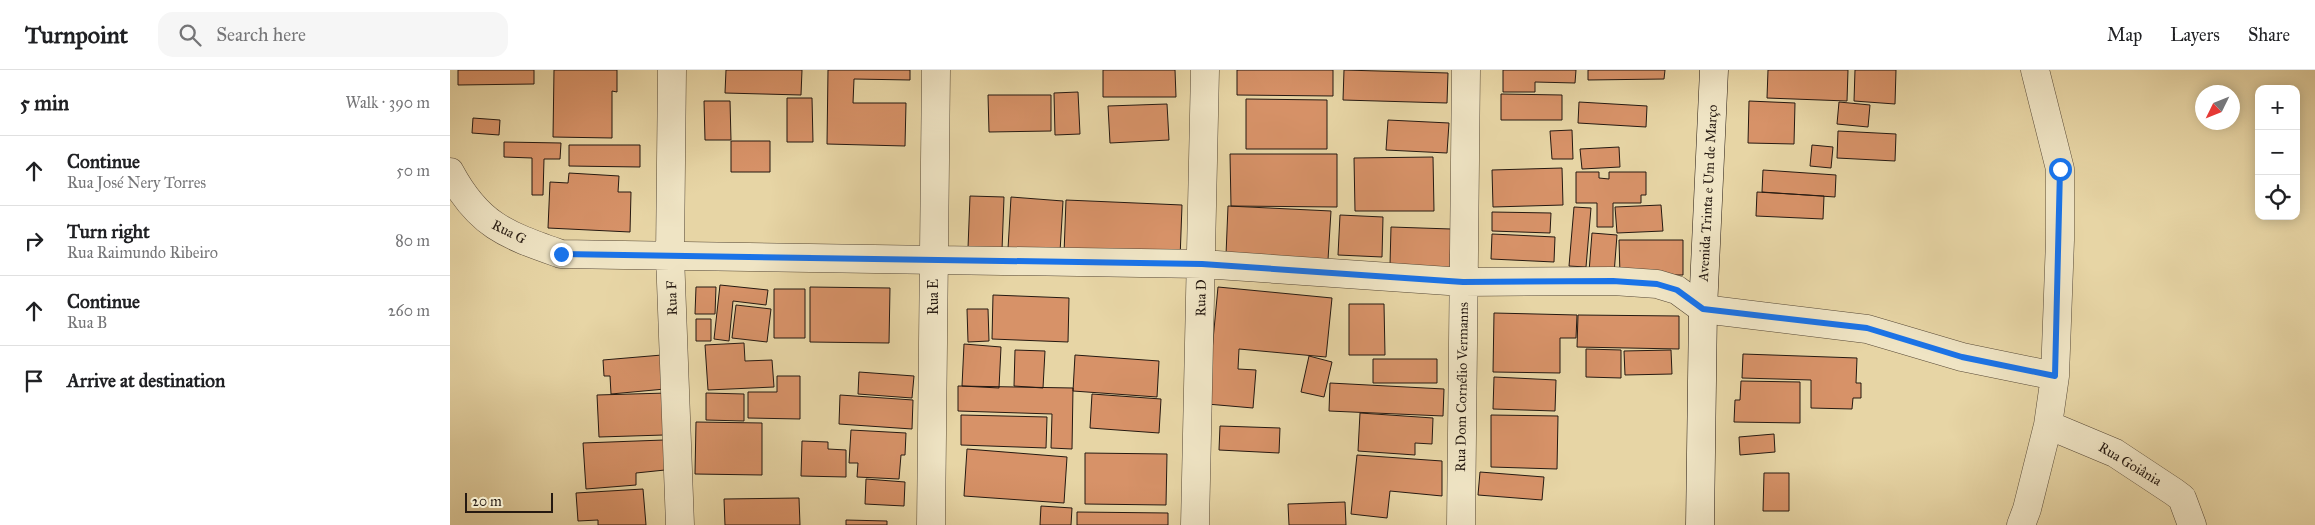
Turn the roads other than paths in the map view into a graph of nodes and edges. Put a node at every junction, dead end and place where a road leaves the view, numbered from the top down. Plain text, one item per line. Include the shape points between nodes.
1 (672, 70) edge
2 (936, 70) edge
3 (1205, 70) edge
4 (1466, 70) edge
5 (1714, 70) edge
6 (2035, 70) edge
7 (450, 172) edge
8 (670, 255) junction
9 (933, 261) junction
10 (1202, 264) junction
11 (1463, 282) junction
12 (1703, 309) junction
13 (2055, 376) junction
14 (2048, 425) junction
15 (680, 525) edge
16 (931, 525) edge
17 (1195, 525) edge
18 (1461, 525) edge
19 (1700, 525) edge
20 (2021, 525) edge
21 (2192, 525) edge

1 - 8 street, Rua F
2 - 9 street, Rua E
3 - 10 street, Rua D
4 - 11 street, Rua Dom Cornélio Vermanns
5 - 12 street, Avenida Trinta e Um de Março
6 - 13 street via 2060,169
7 - 8 street, Rua G via 460,191 489,223 517,238 561,254
8 - 9 street, Rua G
8 - 15 street, Rua F
9 - 10 street, Rua G
9 - 16 street, Rua E
10 - 11 street, Rua G
10 - 17 street, Rua D
11 - 12 street, Rua G via 1613,281 1657,284 1677,290
11 - 18 street, Rua Dom Cornélio Vermanns
12 - 13 street via 1867,328 1962,357
12 - 19 street, Avenida Trinta e Um de Março
13 - 14 street
14 - 20 street
14 - 21 street, Rua Goiânia via 2115,453 2174,492 2182,498

